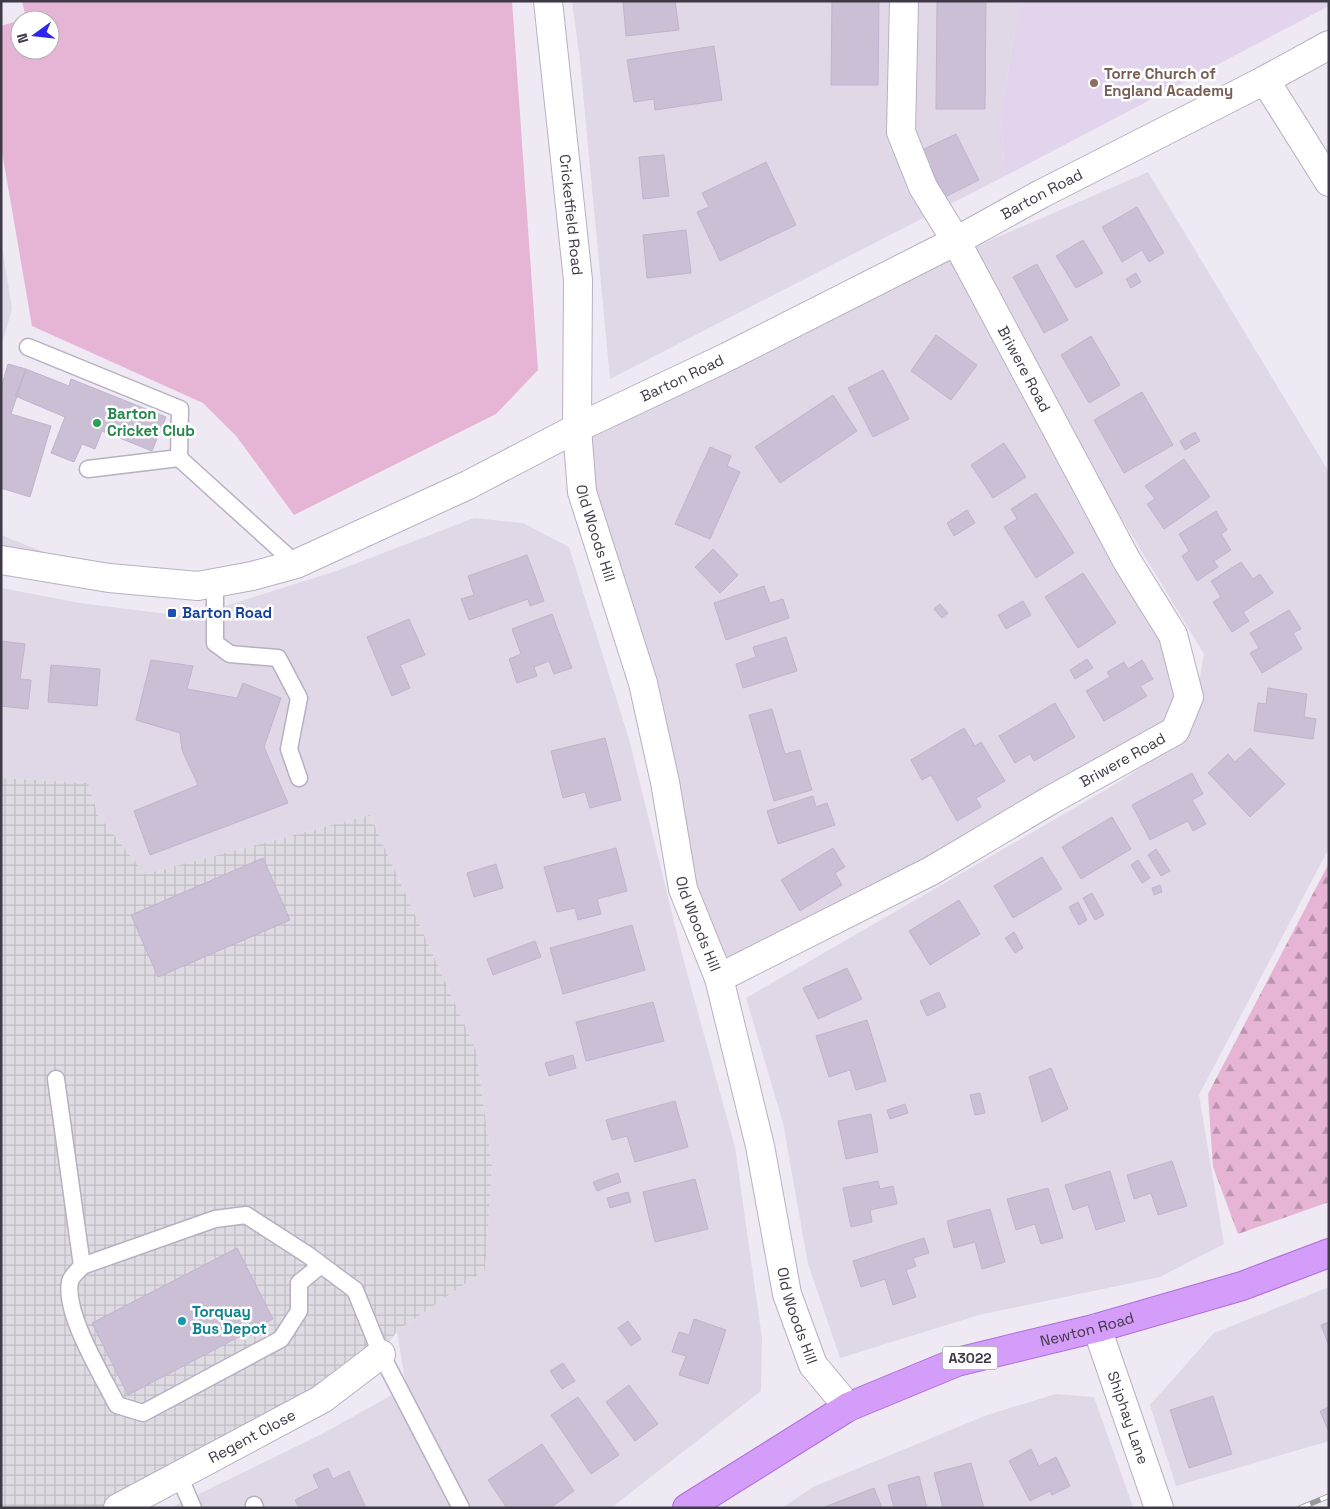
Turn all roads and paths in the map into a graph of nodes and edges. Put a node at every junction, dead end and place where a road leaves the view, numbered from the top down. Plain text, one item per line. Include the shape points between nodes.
1 (548, 1) edge
2 (904, 1) edge
3 (1329, 45) edge
4 (1264, 80) junction
5 (1329, 182) edge
6 (956, 241) junction
7 (28, 347) dead end
8 (577, 428) junction
9 (179, 458) junction
10 (88, 469) dead end
11 (1, 560) edge
12 (296, 564) junction
13 (215, 583) junction
14 (299, 778) dead end
15 (718, 978) junction
16 (56, 1080) dead end
17 (1329, 1253) edge
18 (321, 1265) junction
19 (82, 1266) junction
20 (1097, 1328) junction
21 (381, 1354) junction
22 (848, 1407) junction
23 (179, 1476) junction
24 (1158, 1502) edge
25 (118, 1508) edge
26 (193, 1508) edge
27 (461, 1508) edge
28 (687, 1508) edge

1 - 8 street, Cricketfield Road via 578,280
2 - 6 street, Briwere Road via 901,132 923,187
3 - 4 street, Barton Road
4 - 5 street
4 - 6 street, Barton Road
6 - 8 street, Barton Road via 727,357
6 - 15 street, Briwere Road via 1117,543 1173,635 1189,696 1175,731 931,871
7 - 9 lane via 180,409
8 - 12 street, Barton Road via 468,485
8 - 15 street, Old Woods Hill via 582,492 642,683 665,782 683,889
9 - 10 lane
9 - 12 lane
11 - 13 street, Barton Road via 109,578 198,586
12 - 13 street, Barton Road
13 - 14 lane via 216,643 230,654 278,658 299,698 289,749
15 - 22 street, Old Woods Hill via 760,1146 787,1294 813,1365
16 - 19 lane
17 - 20 main road, Newton Road / A3022 via 1242,1286
18 - 19 lane via 246,1215 215,1219
18 - 19 lane via 299,1283 300,1311 280,1339 143,1413 117,1405 86,1345 69,1300 70,1279
18 - 21 lane via 355,1290
20 - 22 main road, Newton Road / A3022 via 957,1362
20 - 24 street, Shiphay Lane
21 - 23 street, Regent Close via 322,1399
21 - 27 lane
22 - 28 main road, A3022
23 - 25 street, Regent Close
23 - 26 lane

